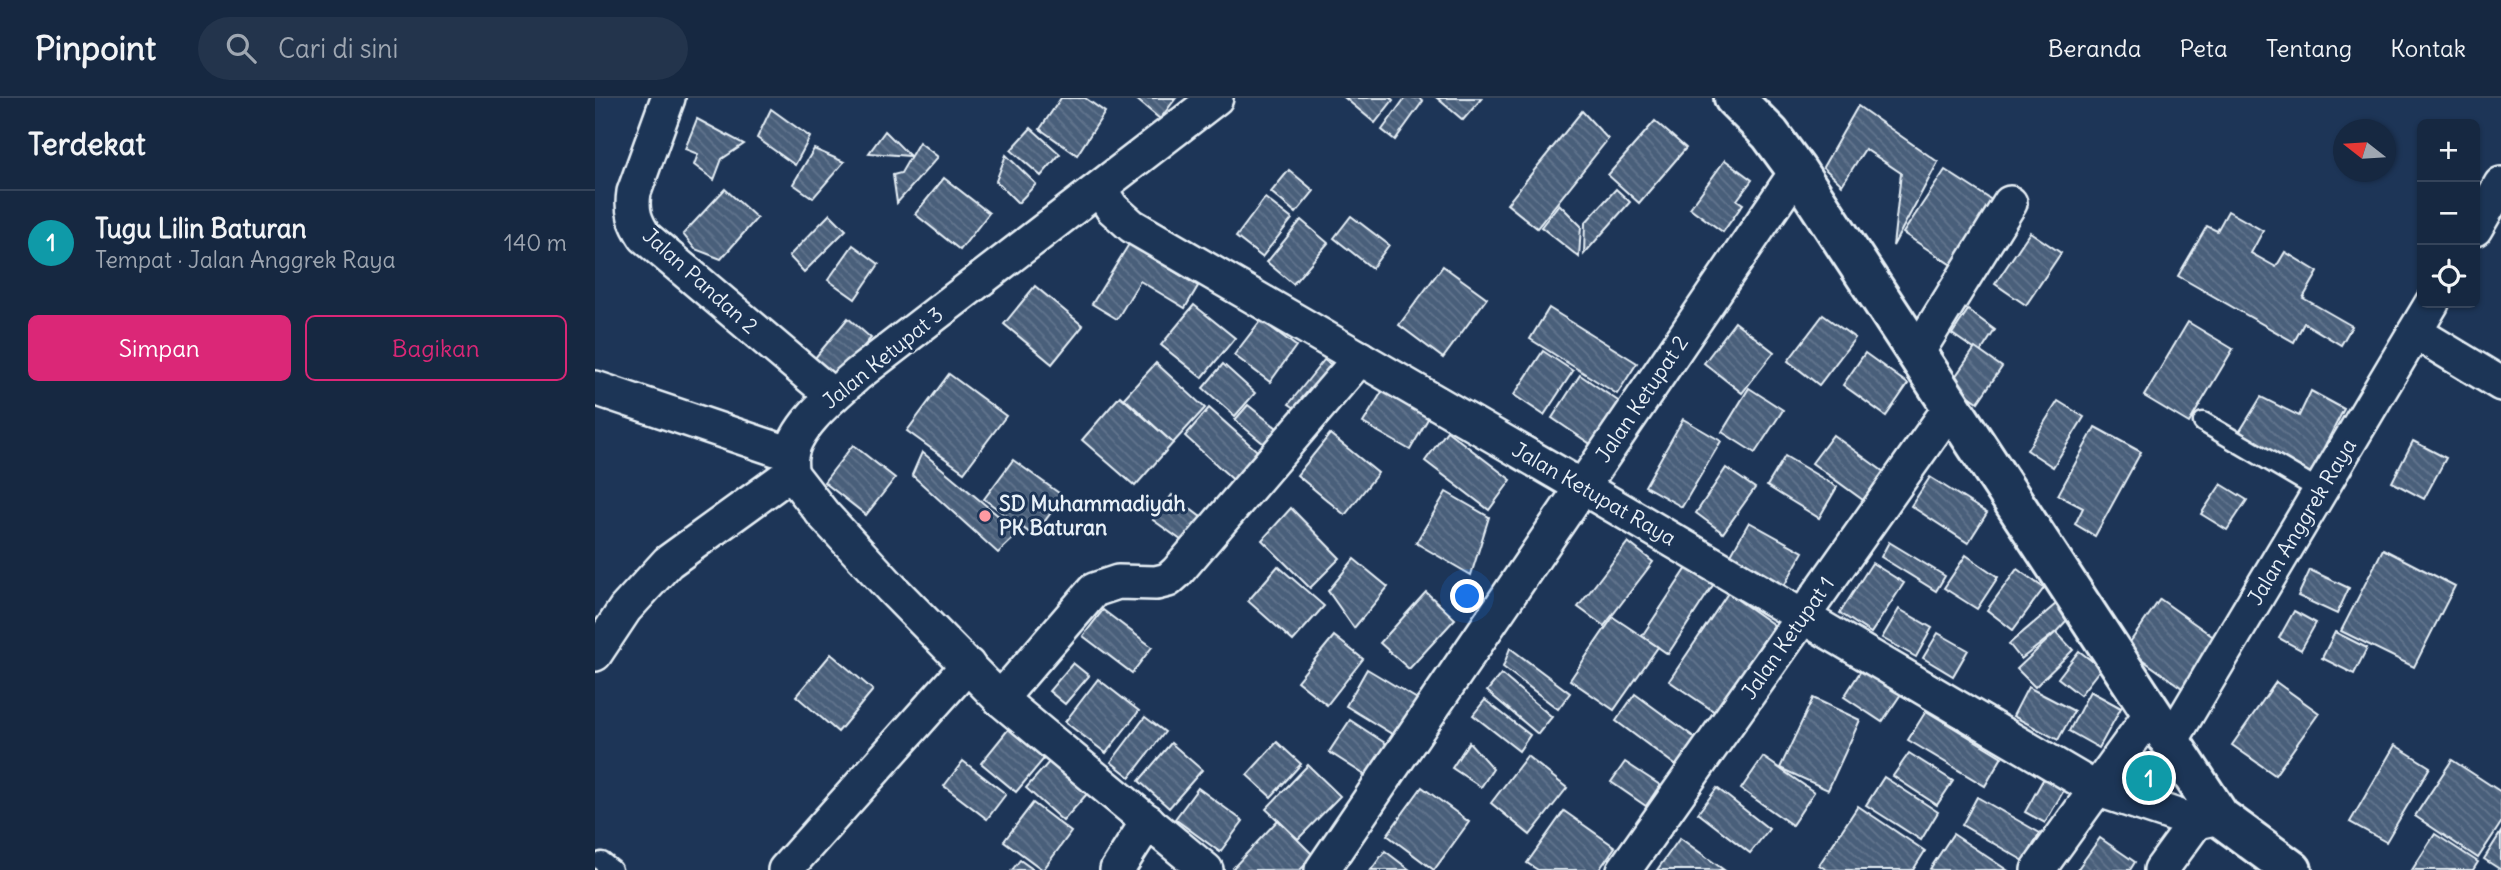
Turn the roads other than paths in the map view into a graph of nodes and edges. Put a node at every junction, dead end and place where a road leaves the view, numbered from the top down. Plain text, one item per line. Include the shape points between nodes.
1 (669, 98) edge
2 (1216, 98) edge
3 (1734, 98) edge
4 (1797, 171) junction
5 (2501, 184) edge
6 (1100, 189) junction
7 (2010, 203) dead end
8 (2480, 220) edge
9 (2429, 308) edge
10 (2415, 332) junction
11 (1917, 353) junction
12 (1360, 358) junction
13 (2501, 384) edge
14 (595, 388) edge
15 (833, 396) junction
16 (1952, 405) junction
17 (2203, 422) dead end
18 (791, 463) junction
19 (1582, 487) junction
20 (2321, 491) junction
21 (1803, 617) junction
22 (595, 654) edge
23 (968, 665) junction
24 (1000, 699) junction
25 (2161, 726) junction
26 (2096, 789) junction
27 (2208, 819) junction
28 (1148, 821) junction
29 (787, 869) edge
30 (1117, 870) edge
31 (1206, 870) edge
32 (1322, 870) edge
33 (1624, 870) edge
34 (2038, 870) edge
35 (2161, 870) edge
36 (2293, 870) edge

1 - 15 street, Jalan Pandan 2 via 634,192 636,223 645,237
2 - 6 street, Jalan Ketupat 3
3 - 4 street via 1770,134
4 - 11 street
4 - 19 street, Jalan Ketupat 2
5 - 8 street
6 - 12 street, Jalan Ketupat Raya via 1132,226
6 - 15 street, Jalan Ketupat 3
7 - 11 street
9 - 10 street, Jalan Anggrek Raya
10 - 13 street
10 - 20 street, Jalan Anggrek Raya
11 - 16 street
12 - 19 street, Jalan Ketupat Raya
12 - 24 street via 1177,572 1156,583 1118,582 1094,590
14 - 18 street
15 - 18 street, Jalan Ketupat 3 via 801,433
16 - 21 street, Jalan Ketupat 1
16 - 25 street
17 - 20 lane
18 - 22 street, Jalan Ketupat 3 via 669,562 625,609
18 - 23 street via 824,514
19 - 21 street, Jalan Ketupat Raya
19 - 32 street, Jalan Ketupat 2
20 - 25 street, Jalan Anggrek Raya
21 - 26 street, Jalan Ketupat Raya
21 - 33 street, Jalan Ketupat 1
23 - 24 street
23 - 29 street
24 - 28 street
25 - 26 street, Jalan Anggrek Raya
25 - 27 street
26 - 27 street, Jalan Ketupat Raya
26 - 34 street, Jalan Anggrek Raya
27 - 35 street
27 - 36 street
28 - 30 street
28 - 31 street

